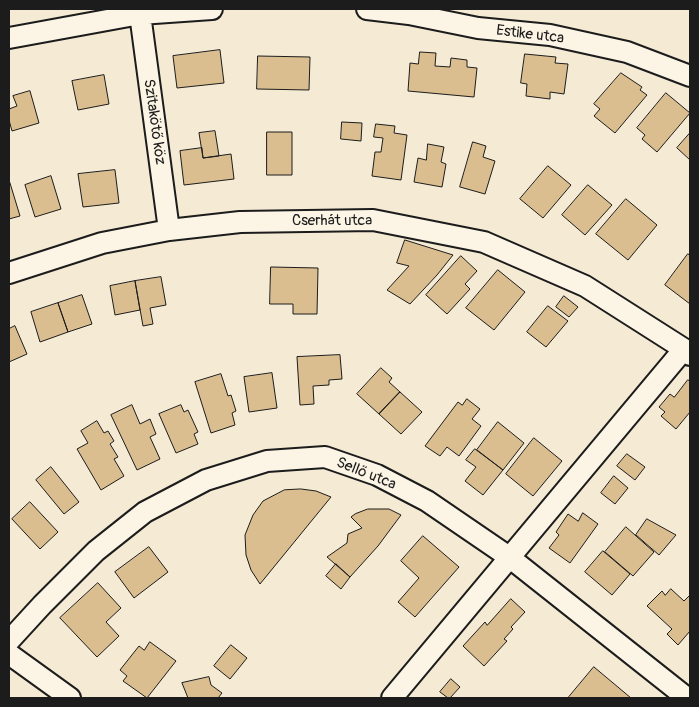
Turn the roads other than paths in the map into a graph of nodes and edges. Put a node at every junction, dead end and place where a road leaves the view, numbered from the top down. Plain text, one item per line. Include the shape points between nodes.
1 (212, 9) edge
2 (367, 9) edge
3 (140, 14) junction
4 (9, 38) edge
5 (690, 76) edge
6 (169, 230) junction
7 (9, 272) edge
8 (687, 352) edge
9 (510, 558) junction
10 (9, 641) edge
11 (9, 654) edge
12 (70, 698) edge
13 (392, 698) edge
14 (687, 698) edge

1 - 3 street
2 - 5 street, Estike utca via 478,28 550,35 627,52
3 - 4 street
3 - 6 street, Szitakötő köz
6 - 7 street, Cserhát utca via 102,243
6 - 8 street, Cserhát utca via 240,222 373,220 484,242 585,286
8 - 9 street
9 - 10 street, Sellő utca via 427,501 377,475 325,457 267,461 206,480 145,512 96,552
9 - 13 street
9 - 14 street, Sellő utca
11 - 12 street

